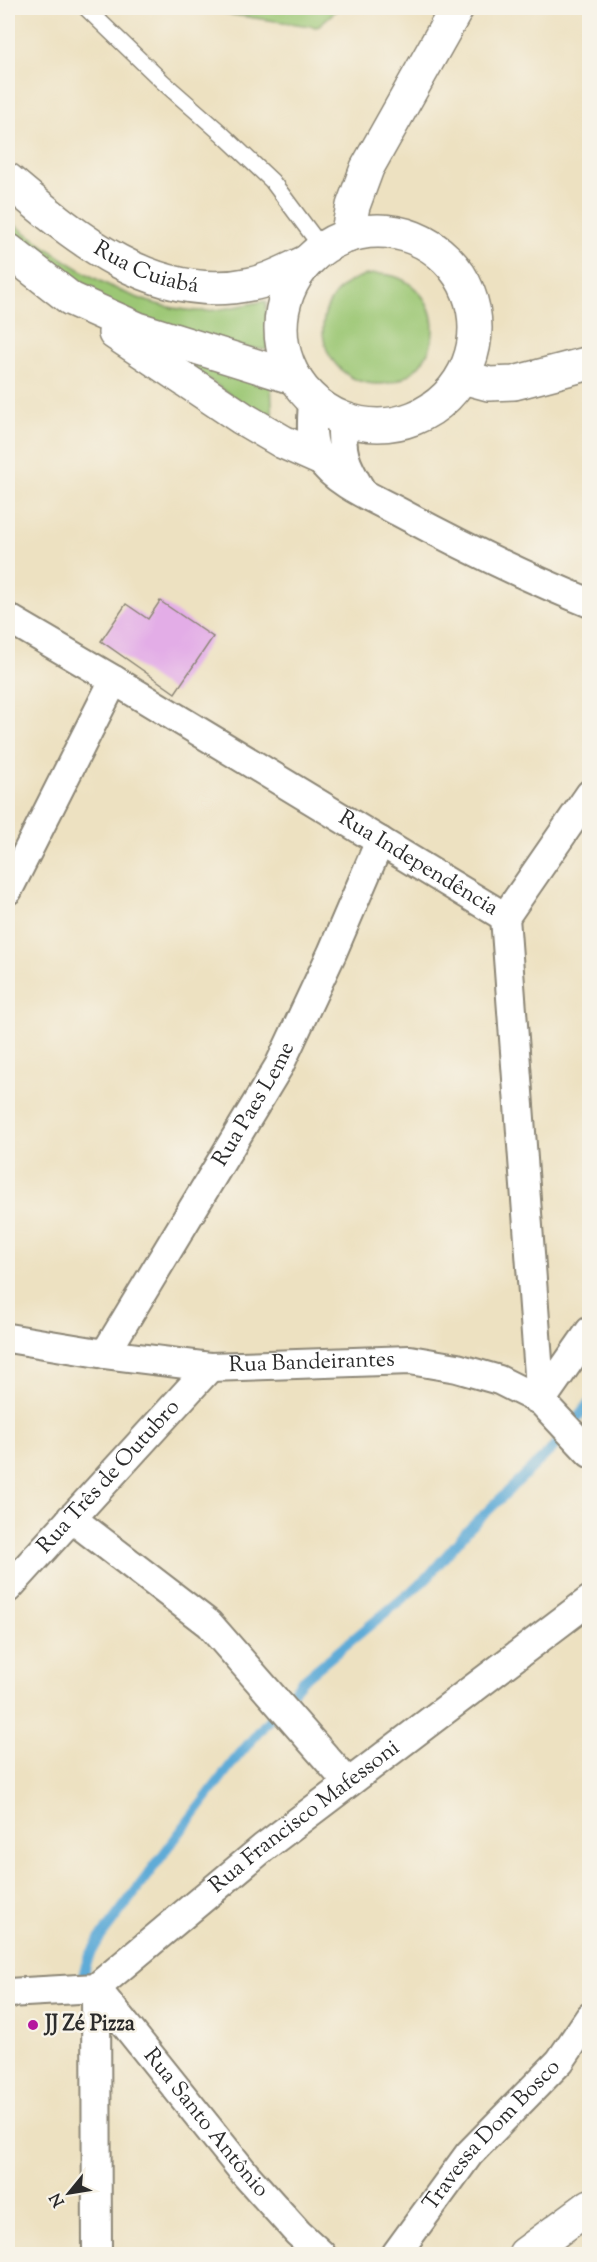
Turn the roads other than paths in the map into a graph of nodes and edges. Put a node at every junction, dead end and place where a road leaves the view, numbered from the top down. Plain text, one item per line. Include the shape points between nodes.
1 (86, 8) edge
2 (456, 8) edge
3 (8, 180) edge
4 (325, 249) junction
5 (8, 250) edge
6 (71, 299) junction
7 (590, 363) edge
8 (463, 377) junction
9 (304, 389) junction
10 (342, 419) junction
11 (319, 458) junction
12 (362, 492) junction
13 (590, 603) edge
14 (8, 618) edge
15 (114, 680) junction
16 (590, 794) edge
17 (380, 841) junction
18 (8, 890) edge
19 (505, 917) junction
20 (590, 1331) edge
21 (8, 1338) edge
22 (105, 1354) junction
23 (210, 1367) junction
24 (541, 1401) junction
25 (590, 1453) edge
26 (71, 1518) junction
27 (8, 1588) edge
28 (590, 1600) edge
29 (348, 1783) junction
30 (96, 1988) junction
31 (8, 1993) edge
32 (590, 2017) edge
33 (590, 2206) edge
34 (97, 2254) edge
35 (321, 2254) edge
36 (396, 2254) edge
37 (525, 2254) edge

1 - 4 lane via 272,181
2 - 4 street via 367,168 353,206
3 - 4 street, Rua Cuiabá via 77,236 114,260 154,278 198,288 253,284
4 - 8 street via 376,231 405,234 432,247 453,267 468,292 475,320 474,349
4 - 9 street via 289,289 281,318 283,349
5 - 6 street
6 - 9 street via 138,329
6 - 11 street via 127,342 242,418
7 - 8 street via 514,384 489,384
8 - 10 street via 446,399 431,410 397,425 370,426
9 - 10 street
9 - 11 street
10 - 12 street via 345,465
11 - 12 street via 333,474
12 - 13 street via 483,557
14 - 15 street, Rua Independência
15 - 17 street, Rua Independência
15 - 18 street
16 - 19 street
17 - 19 street, Rua Independência
17 - 22 street, Rua Paes Leme via 279,1066
19 - 24 street, Rua Independência
20 - 24 street
21 - 22 street, Rua Bandeirantes
22 - 23 street, Rua Bandeirantes
23 - 24 street, Rua Bandeirantes via 410,1360 499,1380
23 - 26 street, Rua Três de Outubro
24 - 25 street, Rua Bandeirantes
26 - 27 street, Rua Três de Outubro
26 - 29 street via 208,1624
28 - 29 street, Rua Francisco Mafessoni
29 - 30 street, Rua Francisco Mafessoni via 263,1848
30 - 31 street
30 - 34 street
30 - 35 street, Rua Santo Antônio via 246,2175
32 - 36 street, Travessa Dom Bosco via 560,2061 469,2154
33 - 37 street

